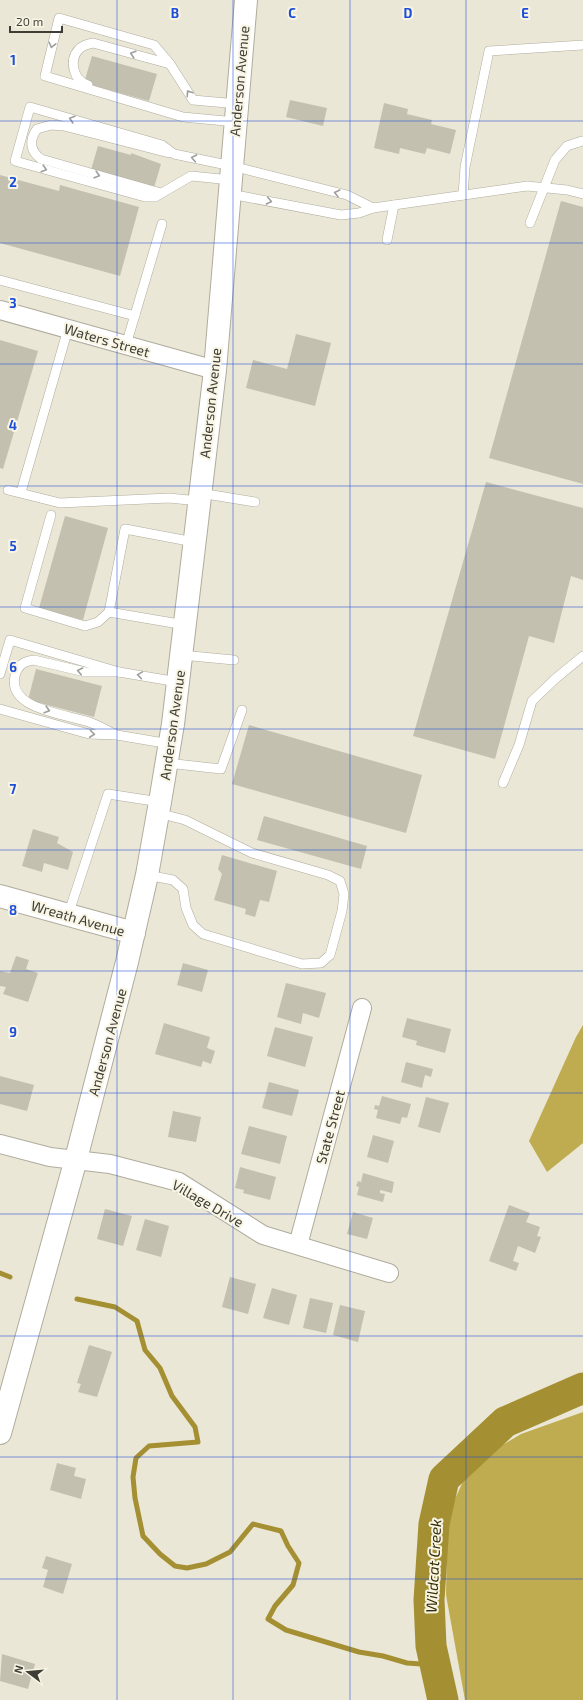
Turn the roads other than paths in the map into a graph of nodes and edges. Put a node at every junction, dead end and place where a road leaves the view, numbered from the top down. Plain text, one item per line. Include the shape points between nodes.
1 (246, 0) edge
2 (583, 45) edge
3 (170, 64) junction
4 (169, 113) junction
5 (237, 113) junction
6 (582, 141) edge
7 (174, 154) junction
8 (231, 180) junction
9 (545, 188) junction
10 (161, 193) junction
11 (583, 194) edge
12 (463, 195) junction
13 (394, 205) junction
14 (373, 208) junction
15 (530, 223) dead end
16 (162, 224) dead end
17 (387, 240) dead end
18 (0, 280) edge
19 (0, 310) edge
20 (135, 316) junction
21 (68, 329) junction
22 (126, 345) junction
23 (215, 370) junction
24 (8, 490) dead end
25 (21, 492) junction
26 (200, 497) junction
27 (256, 502) dead end
28 (51, 515) dead end
29 (194, 542) junction
30 (109, 612) junction
31 (185, 625) junction
32 (181, 654) junction
33 (583, 656) edge
34 (234, 660) dead end
35 (119, 672) junction
36 (0, 674) edge
37 (178, 682) junction
38 (0, 709) edge
39 (242, 710) dead end
40 (117, 735) junction
41 (169, 754) junction
42 (503, 783) dead end
43 (159, 808) junction
44 (147, 875) junction
45 (0, 896) edge
46 (68, 915) junction
47 (134, 933) junction
48 (362, 1008) dead end
49 (0, 1144) edge
50 (76, 1159) junction
51 (298, 1245) junction
52 (389, 1273) dead end
53 (0, 1433) edge

1 - 5 main road, Anderson Avenue
2 - 12 lane via 489,51 465,167
3 -> 4 lane via 93,42 78,50 74,60 74,70 83,84 156,106
3 -> 4 lane via 154,45 59,18 45,76
5 -> 3 lane via 193,100
4 - 5 lane via 183,117
5 - 8 main road, Anderson Avenue
6 - 9 lane via 567,146 555,160
8 -> 7 lane
7 -> 10 lane via 64,126 42,126 34,133 32,147 35,155 41,159
7 -> 10 lane via 162,145 30,107 15,160 145,197
8 - 10 lane via 191,176
14 -> 8 lane via 347,195
8 -> 14 lane via 341,215
8 - 23 main road, Anderson Avenue
9 - 11 lane
9 - 12 lane via 527,186
9 - 15 lane
12 - 13 lane
13 - 14 lane
13 - 17 lane
16 - 20 lane
18 - 20 lane
19 - 21 street, Waters Street
20 - 22 lane
21 - 22 street, Waters Street
21 - 25 lane
22 - 23 street, Waters Street
23 - 26 main road, Anderson Avenue
24 - 25 lane
25 - 26 lane via 60,503
26 - 27 lane
26 - 29 main road, Anderson Avenue
28 - 30 lane via 25,608 85,626 98,622
29 - 30 lane via 125,529
29 - 31 main road, Anderson Avenue
30 - 31 lane
31 - 32 main road, Anderson Avenue
32 - 34 lane
32 - 37 main road, Anderson Avenue
33 - 42 lane via 532,701 519,745
35 - 36 lane via 10,640
37 -> 35 lane
35 -> 40 lane via 85,672 34,660 26,661 20,666 13,685 15,695 21,701 90,722
37 - 41 main road, Anderson Avenue
38 -> 40 lane via 89,734
39 - 41 lane via 221,769
40 - 41 lane
41 - 43 main road, Anderson Avenue
43 - 44 main road, Anderson Avenue
43 - 44 lane via 252,853 328,875 340,881 344,894 342,911 330,954 321,963 302,964 203,934 193,925 186,908 183,889 173,880
43 - 46 lane via 108,794
44 - 47 main road, Anderson Avenue
45 - 46 main road, Wreath Avenue
46 - 47 main road, Wreath Avenue
47 - 50 main road, Anderson Avenue
48 - 51 street, State Street
49 - 50 street, Village Drive via 50,1157
50 - 51 street, Village Drive via 110,1164 179,1182 263,1235
50 - 53 main road, Anderson Avenue
51 - 52 street, Village Drive

